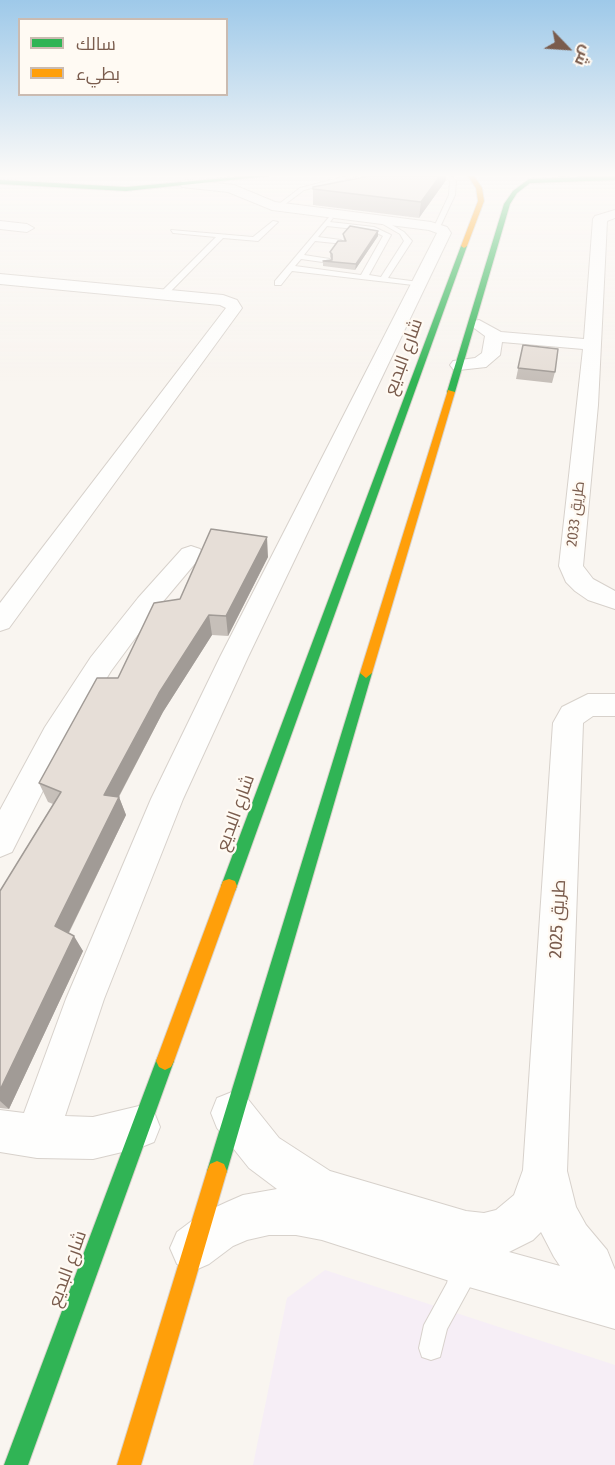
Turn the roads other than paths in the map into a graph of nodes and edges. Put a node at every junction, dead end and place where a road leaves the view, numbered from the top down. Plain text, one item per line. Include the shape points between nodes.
1 (213, 244) edge
2 (309, 244) edge
3 (406, 244) edge
4 (439, 244) edge
5 (465, 244) edge
6 (495, 244) edge
7 (603, 244) edge
8 (383, 246) edge
9 (306, 248) junction
10 (315, 249) dead end
11 (365, 255) edge
12 (377, 256) junction
13 (299, 257) junction
14 (327, 261) edge
15 (359, 264) edge
16 (371, 266) junction
17 (606, 267) edge
18 (290, 268) junction
19 (364, 277) junction
20 (383, 280) junction
21 (1, 282) edge
22 (278, 283) dead end
23 (419, 284) junction
24 (163, 294) junction
25 (471, 324) junction
26 (615, 328) edge
27 (593, 335) junction
28 (495, 337) junction
29 (459, 365) junction
30 (191, 554) dead end
31 (615, 600) edge
32 (0, 622) edge
33 (615, 705) edge
34 (0, 842) edge
35 (232, 1113) junction
36 (139, 1127) junction
37 (19, 1134) edge
38 (545, 1170) junction
39 (193, 1248) junction
40 (462, 1262) junction
41 (610, 1305) edge
42 (431, 1348) dead end
43 (16, 1465) edge
44 (129, 1465) edge

1 - 24 lane
2 - 9 lane
3 - 20 lane
4 - 23 street
5 - 36 main road, شارع البديع
6 - 25 main road
7 - 17 street, طريق 2033
8 - 12 lane
9 - 10 lane
9 - 13 lane
11 - 12 lane
12 - 16 lane
13 - 14 lane
13 - 18 lane
15 - 16 lane
16 - 19 lane
17 - 27 street, طريق 2033
18 - 19 lane
18 - 22 lane
19 - 20 lane
20 - 23 lane
21 - 24 street
23 - 37 street via 167,799 86,999
24 - 32 street via 223,300 234,308
25 - 28 street via 488,329
25 - 29 main road
26 - 27 street
27 - 28 street
27 - 31 street, طريق 2033 via 597,406 571,566 584,585
28 - 29 street via 486,361
29 - 35 main road
30 - 34 street via 101,664 56,735
33 - 38 street, طريق 2025 via 588,705 572,715 568,723
35 - 38 street, طريق 2025 via 264,1153 305,1183 466,1234 484,1236 517,1224 539,1195
35 - 39 main road
36 - 37 street via 93,1138
36 - 43 main road, شارع البديع
38 - 41 street, طريق 2025 via 552,1205
39 - 40 street, طريق 2025 via 217,1230 243,1218 269,1212 296,1212
39 - 44 main road
40 - 41 street, طريق 2025
40 - 42 lane via 458,1287 436,1325

